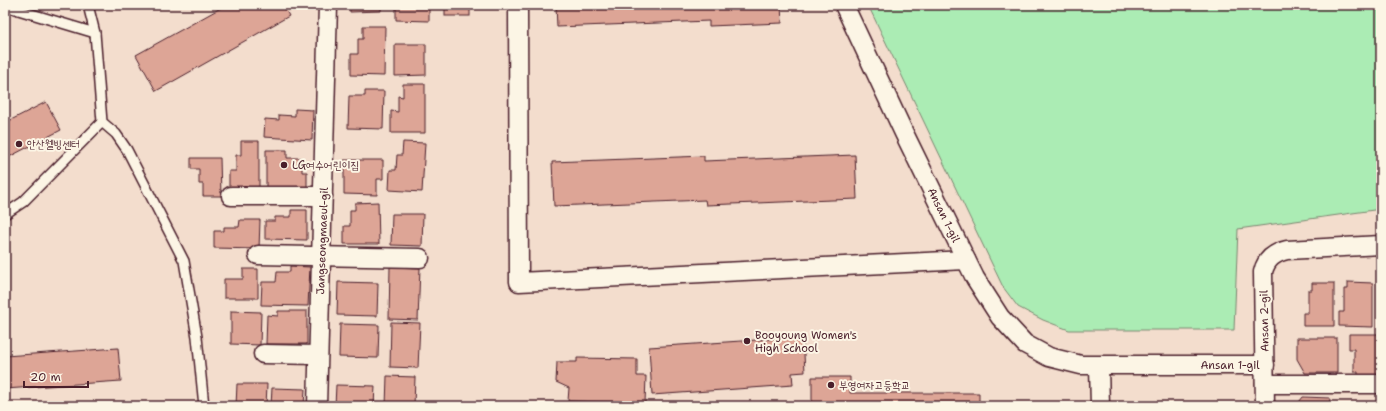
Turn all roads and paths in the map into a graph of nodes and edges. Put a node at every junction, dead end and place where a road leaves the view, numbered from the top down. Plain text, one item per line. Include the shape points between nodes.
1 (88, 5) edge
2 (328, 5) edge
3 (518, 5) edge
4 (844, 5) edge
5 (5, 6) edge
6 (95, 33) junction
7 (102, 122) junction
8 (231, 196) dead end
9 (323, 196) junction
10 (5, 214) edge
11 (1381, 245) edge
12 (258, 255) dead end
13 (322, 256) junction
14 (420, 258) dead end
15 (966, 260) junction
16 (263, 354) dead end
17 (318, 355) junction
18 (1265, 365) junction
19 (1099, 366) junction
20 (1265, 384) junction
21 (1381, 384) edge
22 (204, 406) edge
23 (317, 406) edge
24 (1100, 406) edge
25 (1266, 406) edge

1 - 6 lane
2 - 9 street, Jangseongmaeul-gil
3 - 15 street via 519,282
4 - 15 street, Ansan 1-gil
5 - 6 lane
6 - 7 lane
7 - 10 lane via 23,202
7 - 22 lane via 116,134 127,150 184,261 194,315
8 - 9 street
9 - 13 street, Jangseongmaeul-gil
11 - 18 street, Ansan 2-gil via 1287,250 1275,253 1267,261 1263,272
12 - 13 street
13 - 14 street
13 - 17 street, Jangseongmaeul-gil
15 - 19 street, Ansan 1-gil via 996,311 1025,344 1063,362
16 - 17 street
17 - 23 street, Jangseongmaeul-gil
18 - 19 street, Ansan 1-gil
18 - 20 street, Ansan 2-gil
19 - 24 street
20 - 21 street
20 - 25 street, Ansan 1-gil

